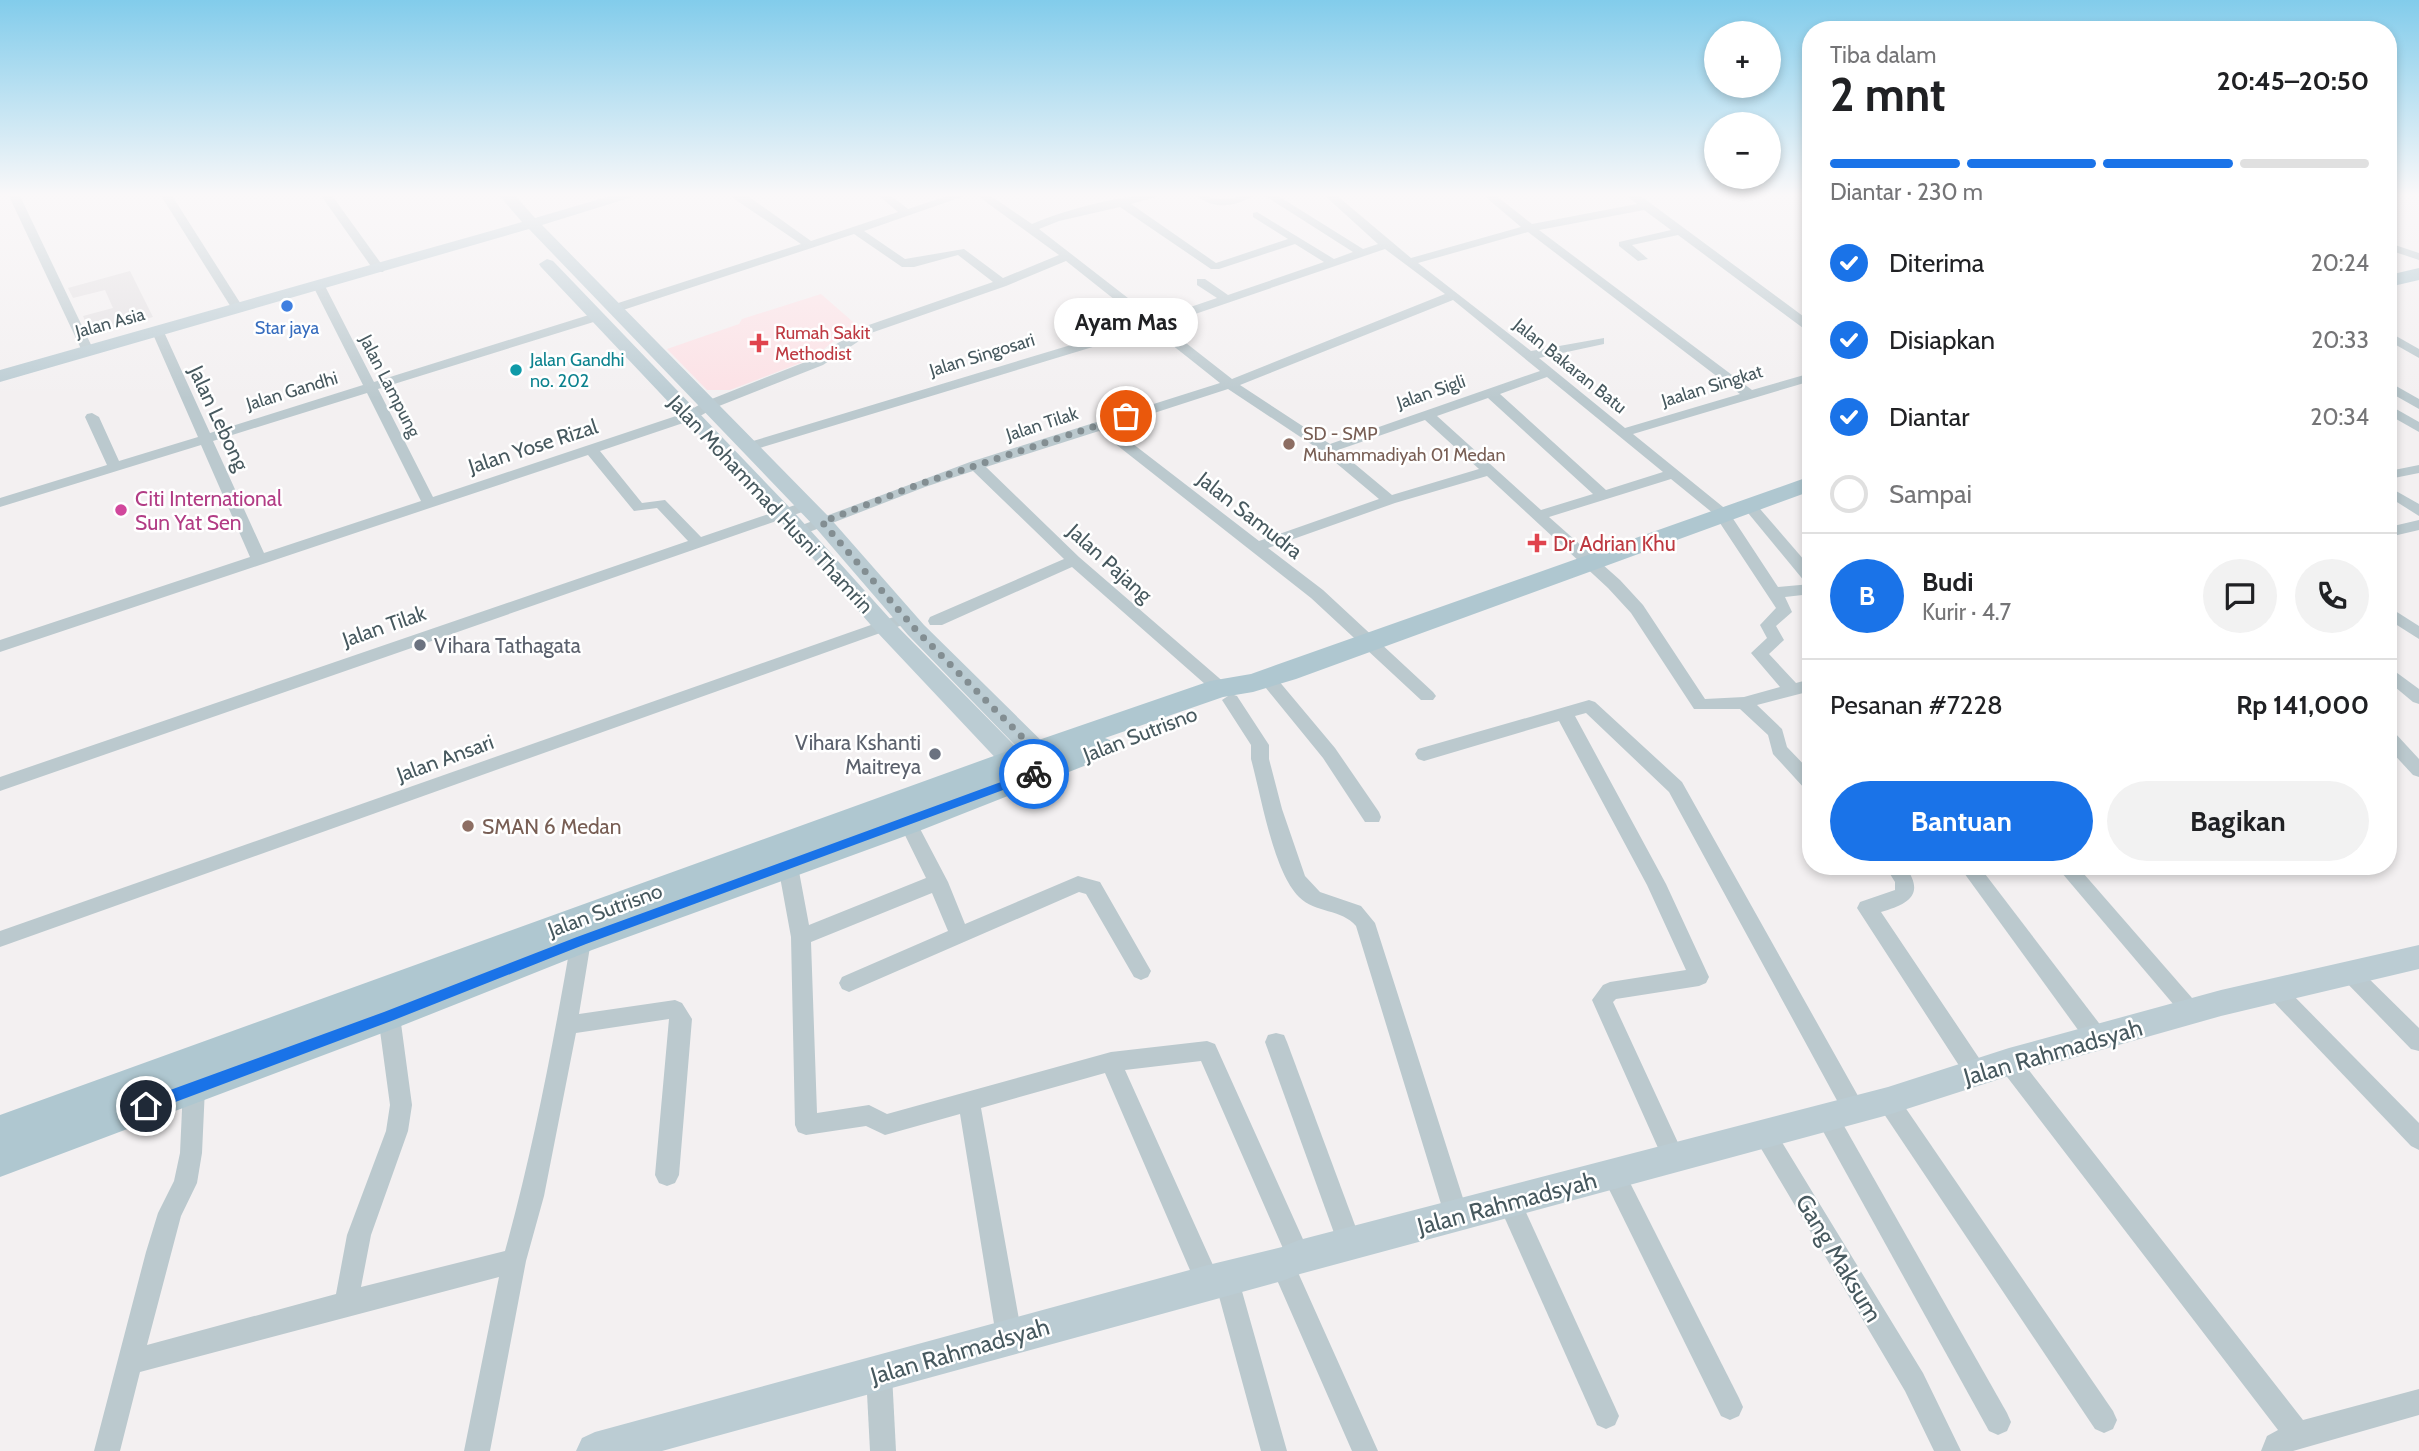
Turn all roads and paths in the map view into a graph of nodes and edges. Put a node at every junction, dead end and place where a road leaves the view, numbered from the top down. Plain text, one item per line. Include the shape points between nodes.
1 (45, 262) edge
2 (208, 262) edge
3 (374, 262) edge
4 (404, 262) edge
5 (552, 262) edge
6 (566, 262) edge
7 (759, 262) edge
8 (900, 262) edge
9 (919, 262) edge
10 (974, 262) edge
11 (1052, 262) edge
12 (1073, 262) edge
13 (1207, 262) edge
14 (1231, 262) edge
15 (1337, 262) edge
16 (1408, 262) edge
17 (1573, 262) edge
18 (1722, 262) edge
19 (1333, 263) joint
20 (379, 269) junction
21 (2419, 274) edge
22 (2397, 279) edge
23 (1200, 282) dead end
24 (1002, 283) junction
25 (319, 286) junction
26 (1454, 295) junction
27 (1228, 300) junction
28 (616, 308) junction
29 (238, 309) junction
30 (596, 317) junction
31 (1802, 320) edge
32 (1154, 324) junction
33 (158, 332) junction
34 (1600, 341) dead end
35 (2397, 341) edge
36 (88, 351) junction
37 (2419, 354) edge
38 (1528, 356) junction
39 (672, 365) junction
40 (649, 373) junction
41 (1548, 373) junction
42 (0, 376) edge
43 (1802, 380) edge
44 (1230, 384) junction
45 (368, 387) junction
46 (2397, 391) edge
47 (1490, 392) junction
48 (1750, 395) junction
49 (2418, 404) edge
50 (709, 405) junction
51 (1427, 414) junction
52 (2397, 414) edge
53 (690, 416) junction
54 (92, 417) dead end
55 (1100, 425) junction
56 (2419, 428) edge
57 (1625, 432) junction
58 (207, 437) junction
59 (748, 447) junction
60 (591, 449) junction
61 (1328, 449) junction
62 (975, 465) junction
63 (115, 467) junction
64 (2419, 469) edge
65 (1488, 471) junction
66 (2397, 473) edge
67 (1673, 474) junction
68 (1802, 486) edge
69 (1604, 496) junction
70 (2397, 496) edge
71 (1390, 500) junction
72 (0, 503) edge
73 (429, 503) junction
74 (1749, 505) junction
75 (806, 506) junction
76 (2419, 511) edge
77 (785, 513) junction
78 (1539, 515) junction
79 (1722, 515) junction
80 (822, 522) junction
81 (2419, 525) edge
82 (2397, 529) edge
83 (799, 531) junction
84 (698, 543) junction
85 (1257, 547) junction
86 (259, 559) junction
87 (1074, 560) junction
88 (1590, 561) junction
89 (1802, 567) edge
90 (1802, 590) edge
91 (1775, 593) junction
92 (2397, 617) edge
93 (905, 618) junction
94 (936, 621) dead end
95 (884, 626) junction
96 (2419, 634) edge
97 (1371, 642) junction
98 (0, 646) edge
99 (2400, 681) edge
100 (1243, 687) junction
101 (1802, 687) edge
102 (1791, 690) junction
103 (1427, 696) dead end
104 (2419, 698) edge
105 (1745, 703) junction
106 (1563, 713) junction
107 (2397, 747) edge
108 (1424, 754) dead end
109 (1032, 764) junction
110 (2419, 770) edge
111 (1802, 775) edge
112 (0, 784) edge
113 (1372, 817) dead end
114 (908, 822) junction
115 (788, 866) junction
116 (1901, 875) edge
117 (1975, 875) edge
118 (2072, 875) edge
119 (938, 883) junction
120 (959, 934) junction
121 (800, 937) junction
122 (0, 939) edge
123 (582, 941) junction
124 (2419, 957) edge
125 (1141, 971) dead end
126 (2350, 973) junction
127 (849, 983) dead end
128 (2277, 992) junction
129 (2192, 1012) junction
130 (389, 1016) junction
131 (568, 1025) junction
132 (2097, 1038) junction
133 (1276, 1042) dead end
134 (2419, 1042) edge
135 (1111, 1062) junction
136 (2009, 1062) junction
137 (1977, 1074) junction
138 (194, 1088) junction
139 (1888, 1101) junction
140 (969, 1102) junction
141 (1840, 1113) junction
142 (0, 1132) edge
143 (1764, 1133) junction
144 (2419, 1139) edge
145 (0, 1160) edge
146 (1675, 1160) junction
147 (667, 1175) dead end
148 (1614, 1175) junction
149 (1510, 1203) junction
150 (1457, 1217) junction
151 (1350, 1244) junction
152 (514, 1261) junction
153 (1290, 1261) junction
154 (1218, 1280) junction
155 (346, 1303) junction
156 (1010, 1336) junction
157 (131, 1362) junction
158 (879, 1374) junction
159 (2419, 1402) edge
160 (1730, 1407) dead end
161 (1606, 1416) dead end
162 (2104, 1420) dead end
163 (1998, 1422) dead end
164 (2298, 1435) junction
165 (107, 1451) edge
166 (477, 1451) edge
167 (595, 1451) edge
168 (883, 1451) edge
169 (1274, 1451) edge
170 (1365, 1451) edge
171 (1948, 1451) edge
172 (2274, 1451) edge

1 - 36 street
2 - 29 street
3 - 20 street
4 - 20 main road, Jalan Asia
5 - 30 main road, Jalan Mohammad Husni Thamrin
6 - 28 main road, Jalan Mohammad Husni Thamrin
7 - 28 street
8 - 9 street
10 - 24 street
11 - 24 street, Jalan Yose Rizal
12 - 32 street
13 - 14 street via 1215,267
15 - 19 street, Jalan Singosari
16 - 26 street, Jalan Bakaran Batu
17 - 48 street
18 - 31 street
19 - 27 street, Jalan Singosari
20 - 25 main road, Jalan Asia
21 - 22 main road
23 - 27 street
24 - 50 street, Jalan Yose Rizal via 867,330 818,362
25 - 29 main road, Jalan Asia
25 - 45 street, Jalan Lampung
26 - 38 street, Jalan Bakaran Batu
26 - 44 street, Jalan Tilak
27 - 32 street, Jalan Singosari
28 - 39 main road, Jalan Mohammad Husni Thamrin
29 - 33 main road, Jalan Asia
30 - 40 main road, Jalan Mohammad Husni Thamrin
30 - 45 street, Jalan Gandhi
32 - 44 street
32 - 59 street, Jalan Singosari
33 - 36 main road, Jalan Asia
33 - 58 street, Jalan Lebong
34 - 38 street
35 - 37 street
36 - 42 main road, Jalan Asia
38 - 41 street, Jalan Bakaran Batu
39 - 40 main road
39 - 50 main road, Jalan Mohammad Husni Thamrin
40 - 53 main road, Jalan Mohammad Husni Thamrin
41 - 47 street, Jalan Sigli
41 - 57 street, Jalan Bakaran Batu
43 - 48 street, Jaalan Singkat
44 - 55 street, Jalan Tilak
44 - 61 street
45 - 58 street, Jalan Gandhi
45 - 73 street, Jalan Lampung
46 - 49 street
47 - 51 street, Jalan Sigli
47 - 69 street
48 - 57 street, Jaalan Singkat
50 - 53 street, Jalan Yose Rizal
50 - 59 main road, Jalan Mohammad Husni Thamrin
51 - 61 street, Jalan Sigli
51 - 65 street
52 - 56 street
53 - 60 street, Jalan Yose Rizal
53 - 77 main road, Jalan Mohammad Husni Thamrin
54 - 63 street
55 - 62 street, Jalan Tilak
55 - 85 street, Jalan Samudra
57 - 67 street, Jalan Bakaran Batu
58 - 63 street, Jalan Gandhi
58 - 86 street, Jalan Lebong
59 - 75 main road, Jalan Mohammad Husni Thamrin
60 - 73 street, Jalan Yose Rizal
60 - 84 street via 639,508 660,503
61 - 71 street
62 - 80 street, Jalan Tilak
62 - 87 street, Jalan Pajang
63 - 72 street, Jalan Gandhi
64 - 66 street
65 - 71 street
65 - 78 street
67 - 69 street
67 - 79 street, Jalan Bakaran Batu
68 - 74 main road, Jalan Sutrisno
69 - 78 street
70 - 76 street
71 - 85 street
73 - 86 street, Jalan Yose Rizal
74 - 79 main road, Jalan Sutrisno
74 - 89 street
75 - 77 street
75 - 80 main road, Jalan Mohammad Husni Thamrin
77 - 83 main road, Jalan Mohammad Husni Thamrin
77 - 84 street, Jalan Tilak
78 - 88 street
79 - 88 main road, Jalan Sutrisno
79 - 91 street, Jalan Bakaran Batu
80 - 83 street, Jalan Tilak
80 - 93 main road, Jalan Mohammad Husni Thamrin
81 - 82 street
83 - 95 main road, Jalan Mohammad Husni Thamrin
84 - 112 street, Jalan Tilak
85 - 97 street, Jalan Samudra
86 - 98 street, Jalan Yose Rizal
87 - 94 street
87 - 100 street, Jalan Pajang
88 - 97 main road, Jalan Sutrisno
88 - 105 street via 1637,609 1702,706
90 - 91 street
91 - 102 street via 1785,611 1769,621 1776,640 1759,653
92 - 96 street
93 - 95 street, Jalan Ansari
93 - 109 main road, Jalan Mohammad Husni Thamrin
95 - 109 main road, Jalan Mohammad Husni Thamrin
95 - 122 street, Jalan Ansari
97 - 100 main road, Jalan Sutrisno
97 - 103 street, Jalan Samudra
99 - 104 street
100 - 109 main road, Jalan Sutrisno
100 - 113 street via 1329,753
100 - 150 street via 1290,866 1303,889 1326,906 1349,909 1365,923
101 - 102 street
102 - 105 street
105 - 111 street via 1776,733 1779,749
106 - 108 street
106 - 141 street via 1589,706 1676,787
106 - 146 street via 1656,884 1699,976 1609,991 1602,1000
107 - 110 street
109 - 114 main road, Jalan Sutrisno
109 - 142 main road, Jalan Sutrisno
114 - 115 main road, Jalan Sutrisno
114 - 119 street
115 - 121 street
115 - 123 main road, Jalan Sutrisno
116 - 137 street via 1904,894 1867,908
117 - 132 street
118 - 129 street
119 - 120 street
119 - 121 street
120 - 125 street via 1064,888 1087,885
120 - 127 street
121 - 140 street via 806,1125 869,1115 885,1125
123 - 130 main road, Jalan Sutrisno
123 - 131 street
124 - 126 main road, Jalan Rahmadsyah
126 - 128 main road, Jalan Rahmadsyah
126 - 134 street
128 - 129 main road, Jalan Rahmadsyah
128 - 144 street
129 - 132 main road, Jalan Rahmadsyah
130 - 138 main road, Jalan Sutrisno
130 - 155 street via 401,1105 397,1131 359,1235
131 - 147 street via 661,1010 680,1013
131 - 152 street
132 - 136 main road, Jalan Rahmadsyah
133 - 151 street
135 - 140 street
135 - 153 street via 1207,1051
135 - 154 street
136 - 137 main road, Jalan Rahmadsyah
136 - 164 street
137 - 139 main road, Jalan Rahmadsyah
138 - 145 main road, Jalan Sutrisno
138 - 157 street via 185,1183 158,1252
139 - 141 main road, Jalan Rahmadsyah
139 - 162 street
140 - 156 street
141 - 143 main road, Jalan Rahmadsyah
141 - 163 street
143 - 146 main road, Jalan Rahmadsyah
143 - 171 street, Gang Maksum via 1914,1382
146 - 148 main road, Jalan Rahmadsyah
148 - 149 main road, Jalan Rahmadsyah
148 - 160 street
149 - 150 main road, Jalan Rahmadsyah
149 - 161 street
150 - 151 main road, Jalan Rahmadsyah
151 - 153 main road, Jalan Rahmadsyah
152 - 155 street
152 - 166 street
153 - 154 main road, Jalan Rahmadsyah
153 - 170 street
154 - 156 main road, Jalan Rahmadsyah
154 - 169 street
155 - 157 street
156 - 158 main road, Jalan Rahmadsyah
157 - 165 street
158 - 167 main road, Jalan Rahmadsyah
158 - 168 street
159 - 164 street
164 - 172 street via 2276,1445

